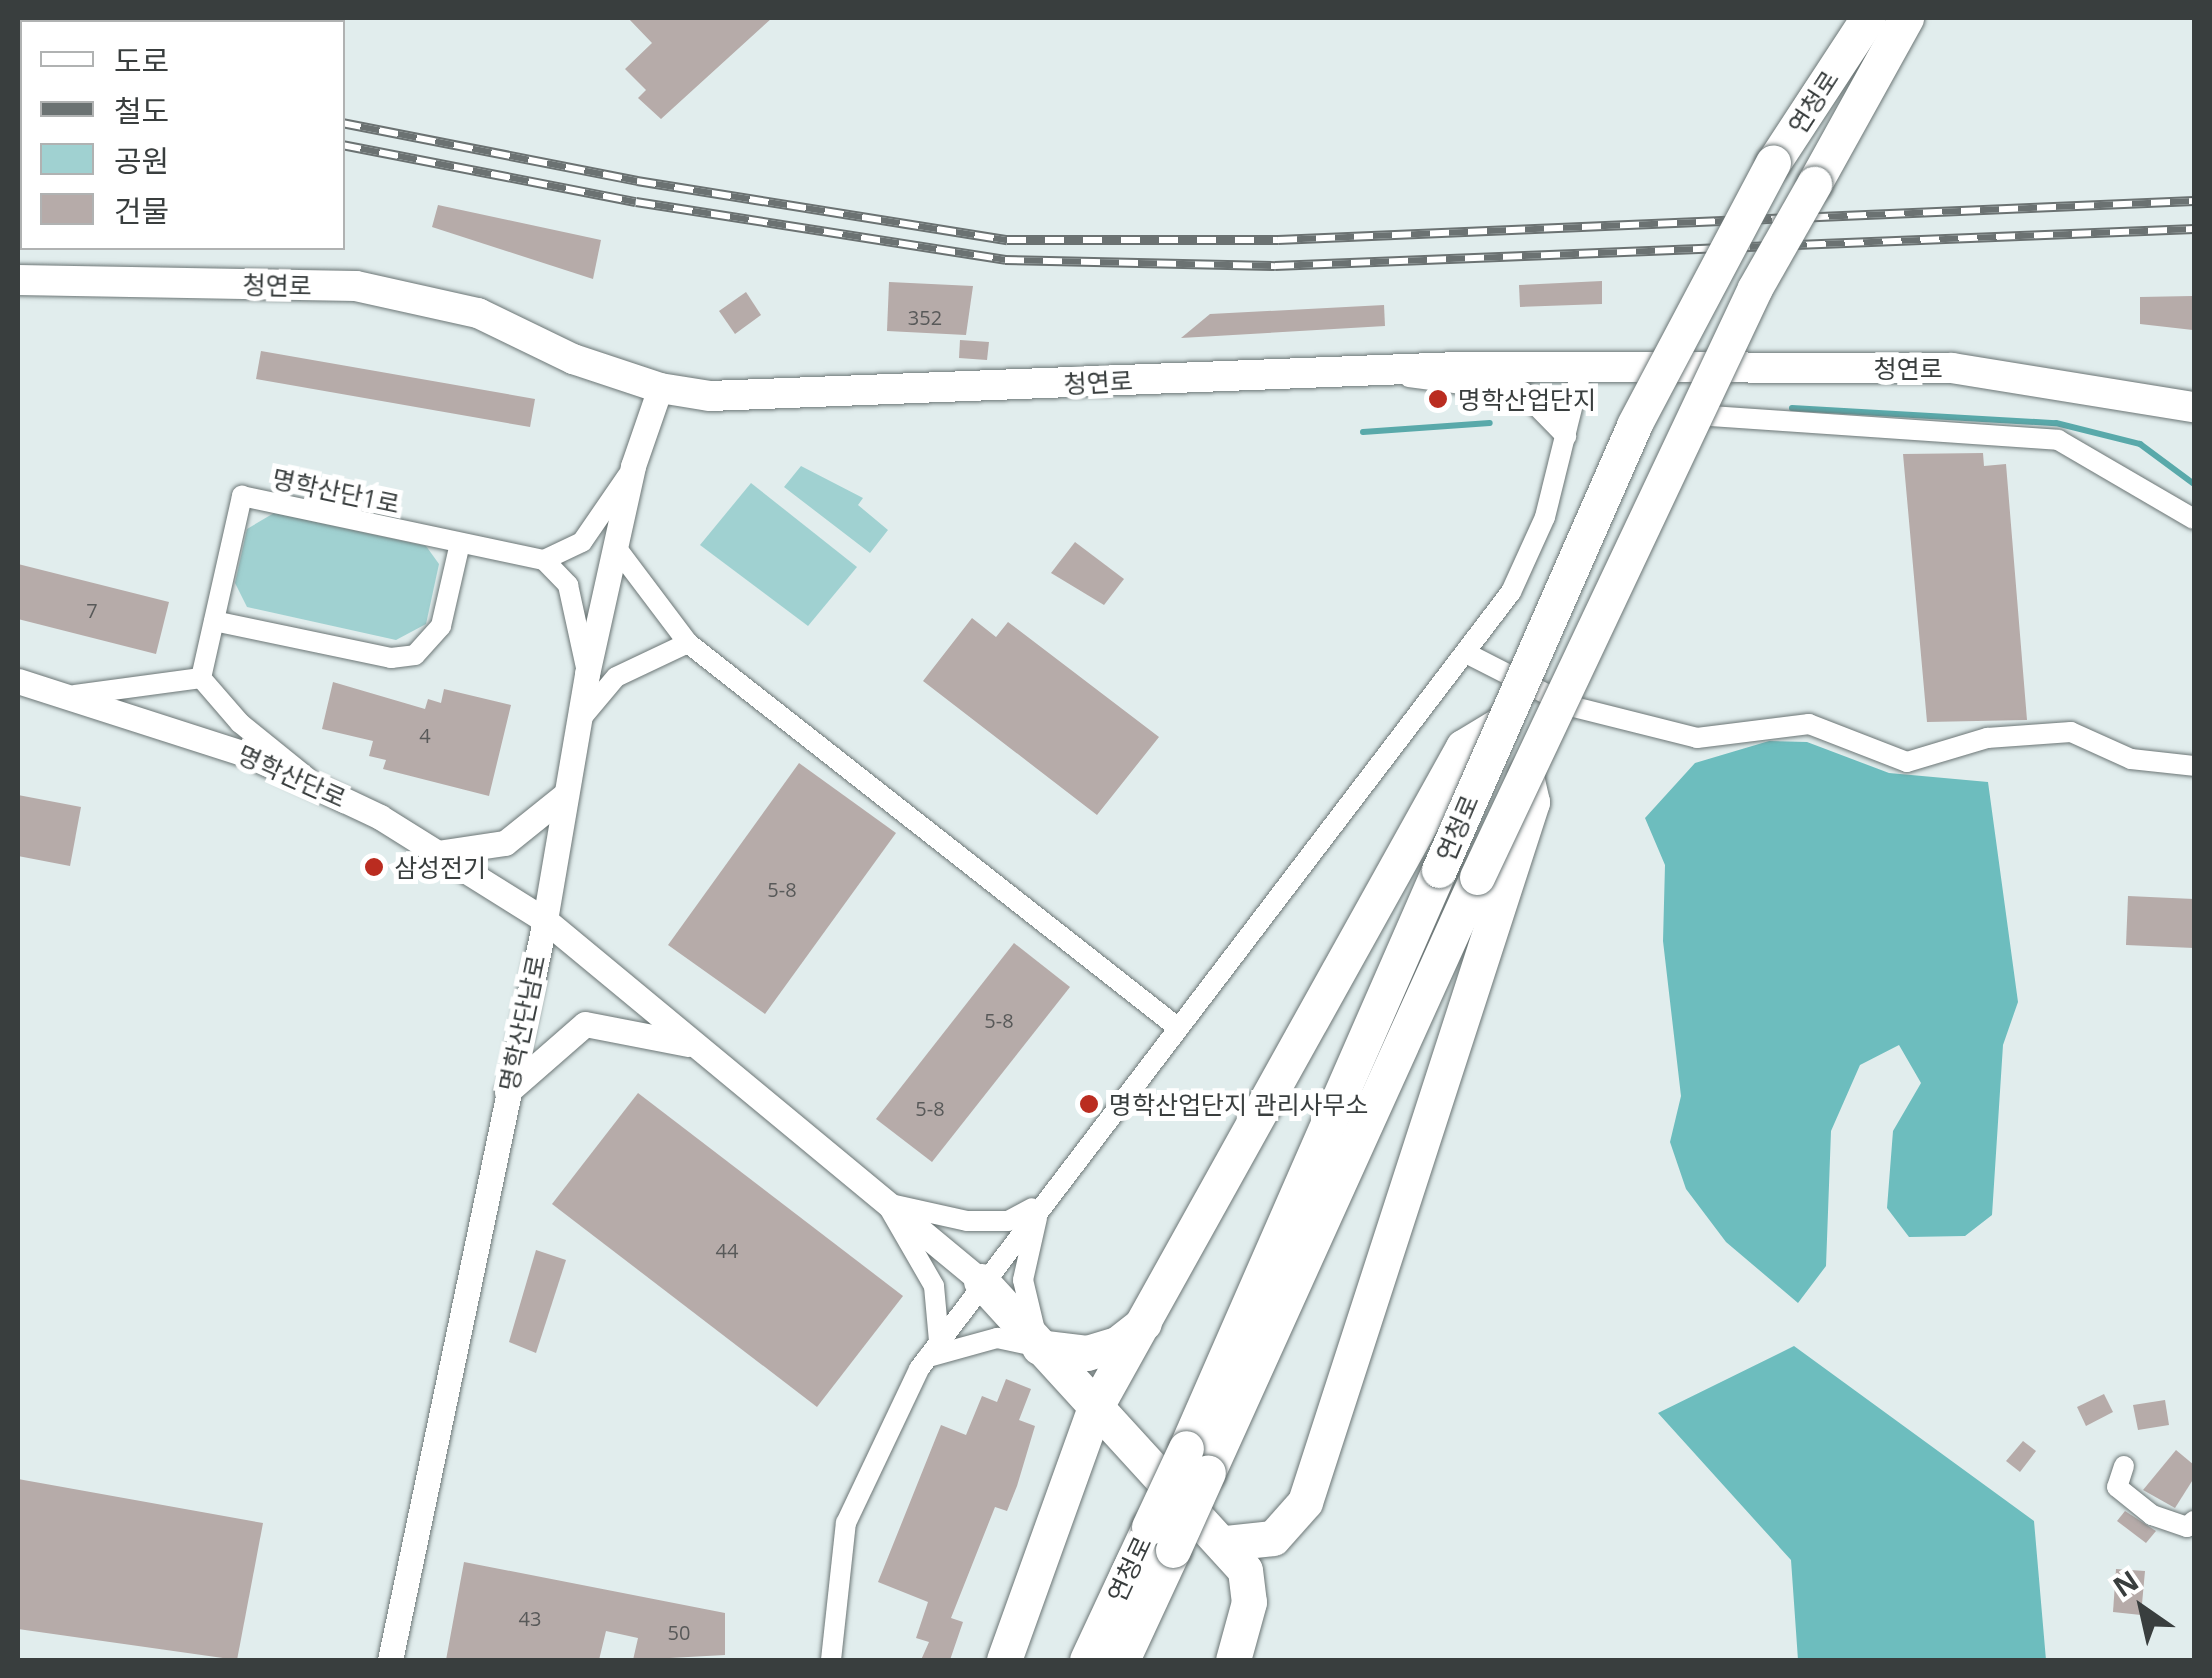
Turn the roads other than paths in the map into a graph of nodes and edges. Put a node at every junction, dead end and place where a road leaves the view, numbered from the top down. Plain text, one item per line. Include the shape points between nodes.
1 (1868, 18) edge
2 (1906, 18) edge
3 (18, 280) edge
4 (1582, 367) junction
5 (1378, 370) junction
6 (660, 388) junction
7 (2194, 408) edge
8 (1695, 415) junction
9 (1566, 436) junction
10 (634, 466) junction
11 (2194, 519) edge
12 (460, 542) junction
13 (618, 550) junction
14 (544, 560) junction
15 (214, 621) junction
16 (688, 643) junction
17 (1466, 653) junction
18 (587, 674) junction
19 (201, 678) junction
20 (18, 681) edge
21 (68, 696) junction
22 (579, 721) junction
23 (1501, 724) junction
24 (2194, 766) edge
25 (318, 787) junction
26 (566, 794) junction
27 (437, 853) junction
28 (1489, 882) junction
29 (544, 920) junction
30 (1176, 1028) junction
31 (694, 1046) junction
32 (507, 1092) junction
33 (1042, 1202) junction
34 (886, 1204) junction
35 (981, 1281) junction
36 (1146, 1320) junction
37 (1039, 1347) junction
38 (933, 1349) junction
39 (1094, 1410) junction
40 (1197, 1460) junction
41 (1070, 1466) junction
42 (2124, 1466) dead end
43 (2194, 1521) edge
44 (1161, 1539) junction
45 (1226, 1543) junction
46 (390, 1660) edge
47 (831, 1660) edge
48 (1004, 1660) edge
49 (1087, 1660) edge
50 (1122, 1660) edge
51 (1233, 1660) edge

1 - 23 highway, 연청로, bridge via 1773,162 1634,425
2 - 8 highway, 연청로, bridge
3 - 6 main road, 청연로 via 356,286 421,297
4 - 5 main road, 청연로
4 - 7 main road, 청연로 via 1952,368
4 - 9 street
5 - 6 main road, 청연로 via 825,397
5 - 9 street via 1523,392
6 - 10 street, 명학산단남로
8 - 11 street via 2058,440
8 - 28 highway, 연청로, bridge via 1526,775
9 - 17 street via 1545,517 1511,592
10 - 13 street, 명학산단남로
10 - 14 street via 582,542
12 - 14 street, 명학산단1로
12 - 15 street via 441,626 415,655 392,658
12 - 15 street, 명학산단1로 via 242,496
13 - 16 street
13 - 18 street, 명학산단남로
14 - 18 street via 568,586
15 - 19 street, 명학산단1로
16 - 22 street via 616,677
16 - 30 street
17 - 24 street via 1570,706 1696,738 1809,724 1908,762 1987,738 2071,732 2131,759
17 - 30 street
18 - 22 street, 명학산단남로
19 - 21 street
19 - 25 street via 240,723
20 - 21 street, 명학산단로
21 - 25 street, 명학산단로 via 186,732
22 - 26 street, 명학산단남로
23 - 36 highway via 1463,747
23 - 40 highway, 연청로, bridge
25 - 27 street, 명학산단로
26 - 27 street via 505,844
26 - 29 street, 명학산단남로
27 - 29 street, 명학산단로
28 - 40 highway, 연청로
28 - 45 highway via 1305,1502 1273,1538
29 - 31 street, 명학산단로
29 - 32 street, 명학산단남로
30 - 33 street
31 - 32 street via 585,1024
31 - 34 street, 명학산단로
32 - 46 street, 명학산단남로
33 - 34 street via 1008,1221
33 - 35 street
33 - 37 street via 1023,1280
34 - 35 street, 명학산단로
34 - 38 street via 934,1286
35 - 37 highway
35 - 38 street
36 - 37 highway via 1118,1344 1086,1353
36 - 39 highway
37 - 38 street via 997,1338
37 - 39 highway
37 - 41 highway via 1066,1395
38 - 47 street via 846,1523
39 - 41 highway
39 - 45 highway
40 - 44 highway, 연청로, bridge
41 - 48 highway
42 - 43 street via 2117,1487 2152,1515 2186,1527
44 - 49 highway, 연청로
44 - 50 highway, 연청로
45 - 51 highway via 1245,1570 1249,1602

